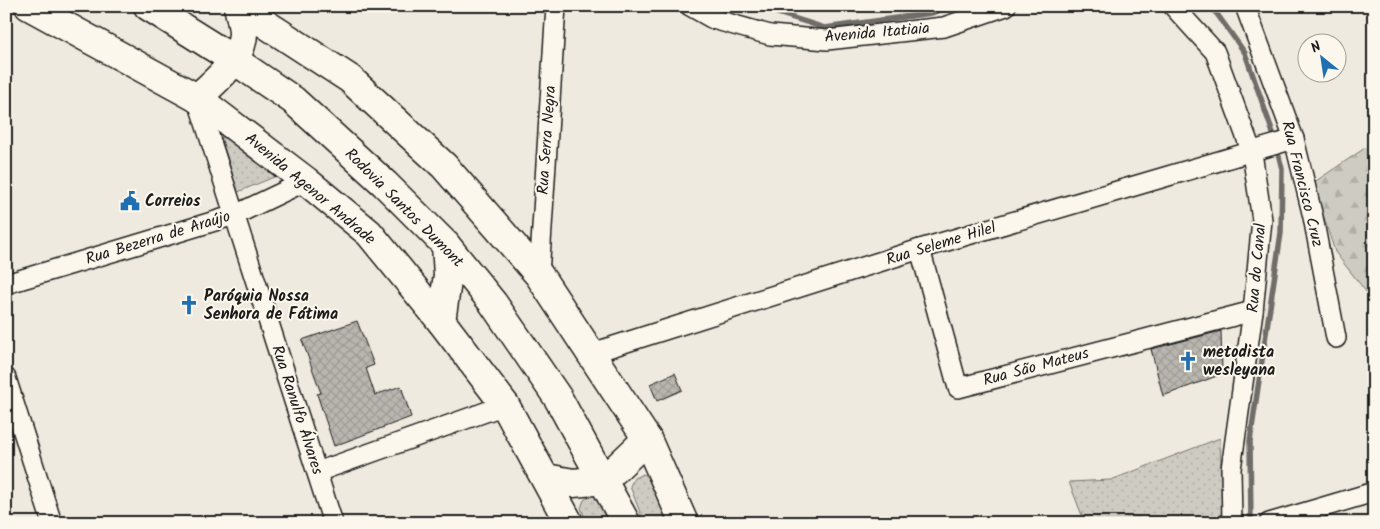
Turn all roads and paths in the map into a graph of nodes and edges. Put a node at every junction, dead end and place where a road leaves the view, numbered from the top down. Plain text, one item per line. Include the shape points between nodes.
1 (29, 6) edge
2 (148, 6) edge
3 (238, 6) edge
4 (556, 6) edge
5 (690, 6) edge
6 (1006, 6) edge
7 (1173, 6) edge
8 (1245, 6) edge
9 (234, 60) junction
10 (197, 98) junction
11 (1294, 139) junction
12 (1252, 153) junction
13 (306, 181) junction
14 (235, 215) junction
15 (446, 245) junction
16 (920, 249) junction
17 (539, 275) junction
18 (6, 284) edge
19 (1253, 311) junction
20 (441, 321) junction
21 (1336, 338) dead end
22 (589, 354) junction
23 (6, 378) edge
24 (505, 405) junction
25 (647, 439) junction
26 (317, 472) junction
27 (546, 478) junction
28 (604, 480) junction
29 (1374, 492) edge
30 (52, 523) edge
31 (333, 523) edge
32 (570, 523) edge
33 (626, 523) edge
34 (684, 523) edge
35 (1232, 523) edge
36 (1269, 523) edge

1 - 10 main road, Avenida Agenor Andrade
2 - 9 main road, Rodovia Santos Dumont
3 - 9 main road via 243,35
3 - 17 main road via 350,80 444,166
4 - 17 street, Rua Serra Negra
5 - 6 street, Avenida Itatiaia via 713,19 770,35 828,40 944,27
7 - 12 street, Rua do Canal via 1215,52
8 - 11 street, Rua Francisco Cruz
9 - 10 main road
9 - 15 main road, Rodovia Santos Dumont via 293,100
10 - 13 main road, Avenida Agenor Andrade
10 - 14 street, Rua Ranulfo Álvares
11 - 12 street, Rua Seleme Hilel
11 - 21 street, Rua Francisco Cruz
12 - 16 street, Rua Seleme Hilel
12 - 19 street, Rua do Canal via 1262,220
13 - 14 street, Rua Bezerra de Araújo
13 - 20 main road, Avenida Agenor Andrade via 369,233
14 - 18 street, Rua Bezerra de Araújo
14 - 26 street, Rua Ranulfo Álvares
15 - 20 main road via 448,274
15 - 28 main road, Rodovia Santos Dumont via 492,303 558,398
16 - 19 street, Rua São Mateus via 958,388
16 - 22 street, Rua Seleme Hilel
17 - 22 main road
19 - 35 street, Rua do Canal via 1231,470
20 - 24 main road, Avenida Agenor Andrade
22 - 25 main road
23 - 30 street
24 - 26 street
24 - 27 main road, Avenida Agenor Andrade
25 - 28 main road
25 - 34 main road
26 - 31 street, Rua Ranulfo Álvares
27 - 28 main road via 573,484
27 - 32 main road, Avenida Agenor Andrade
28 - 33 main road, Rodovia Santos Dumont
29 - 36 street

